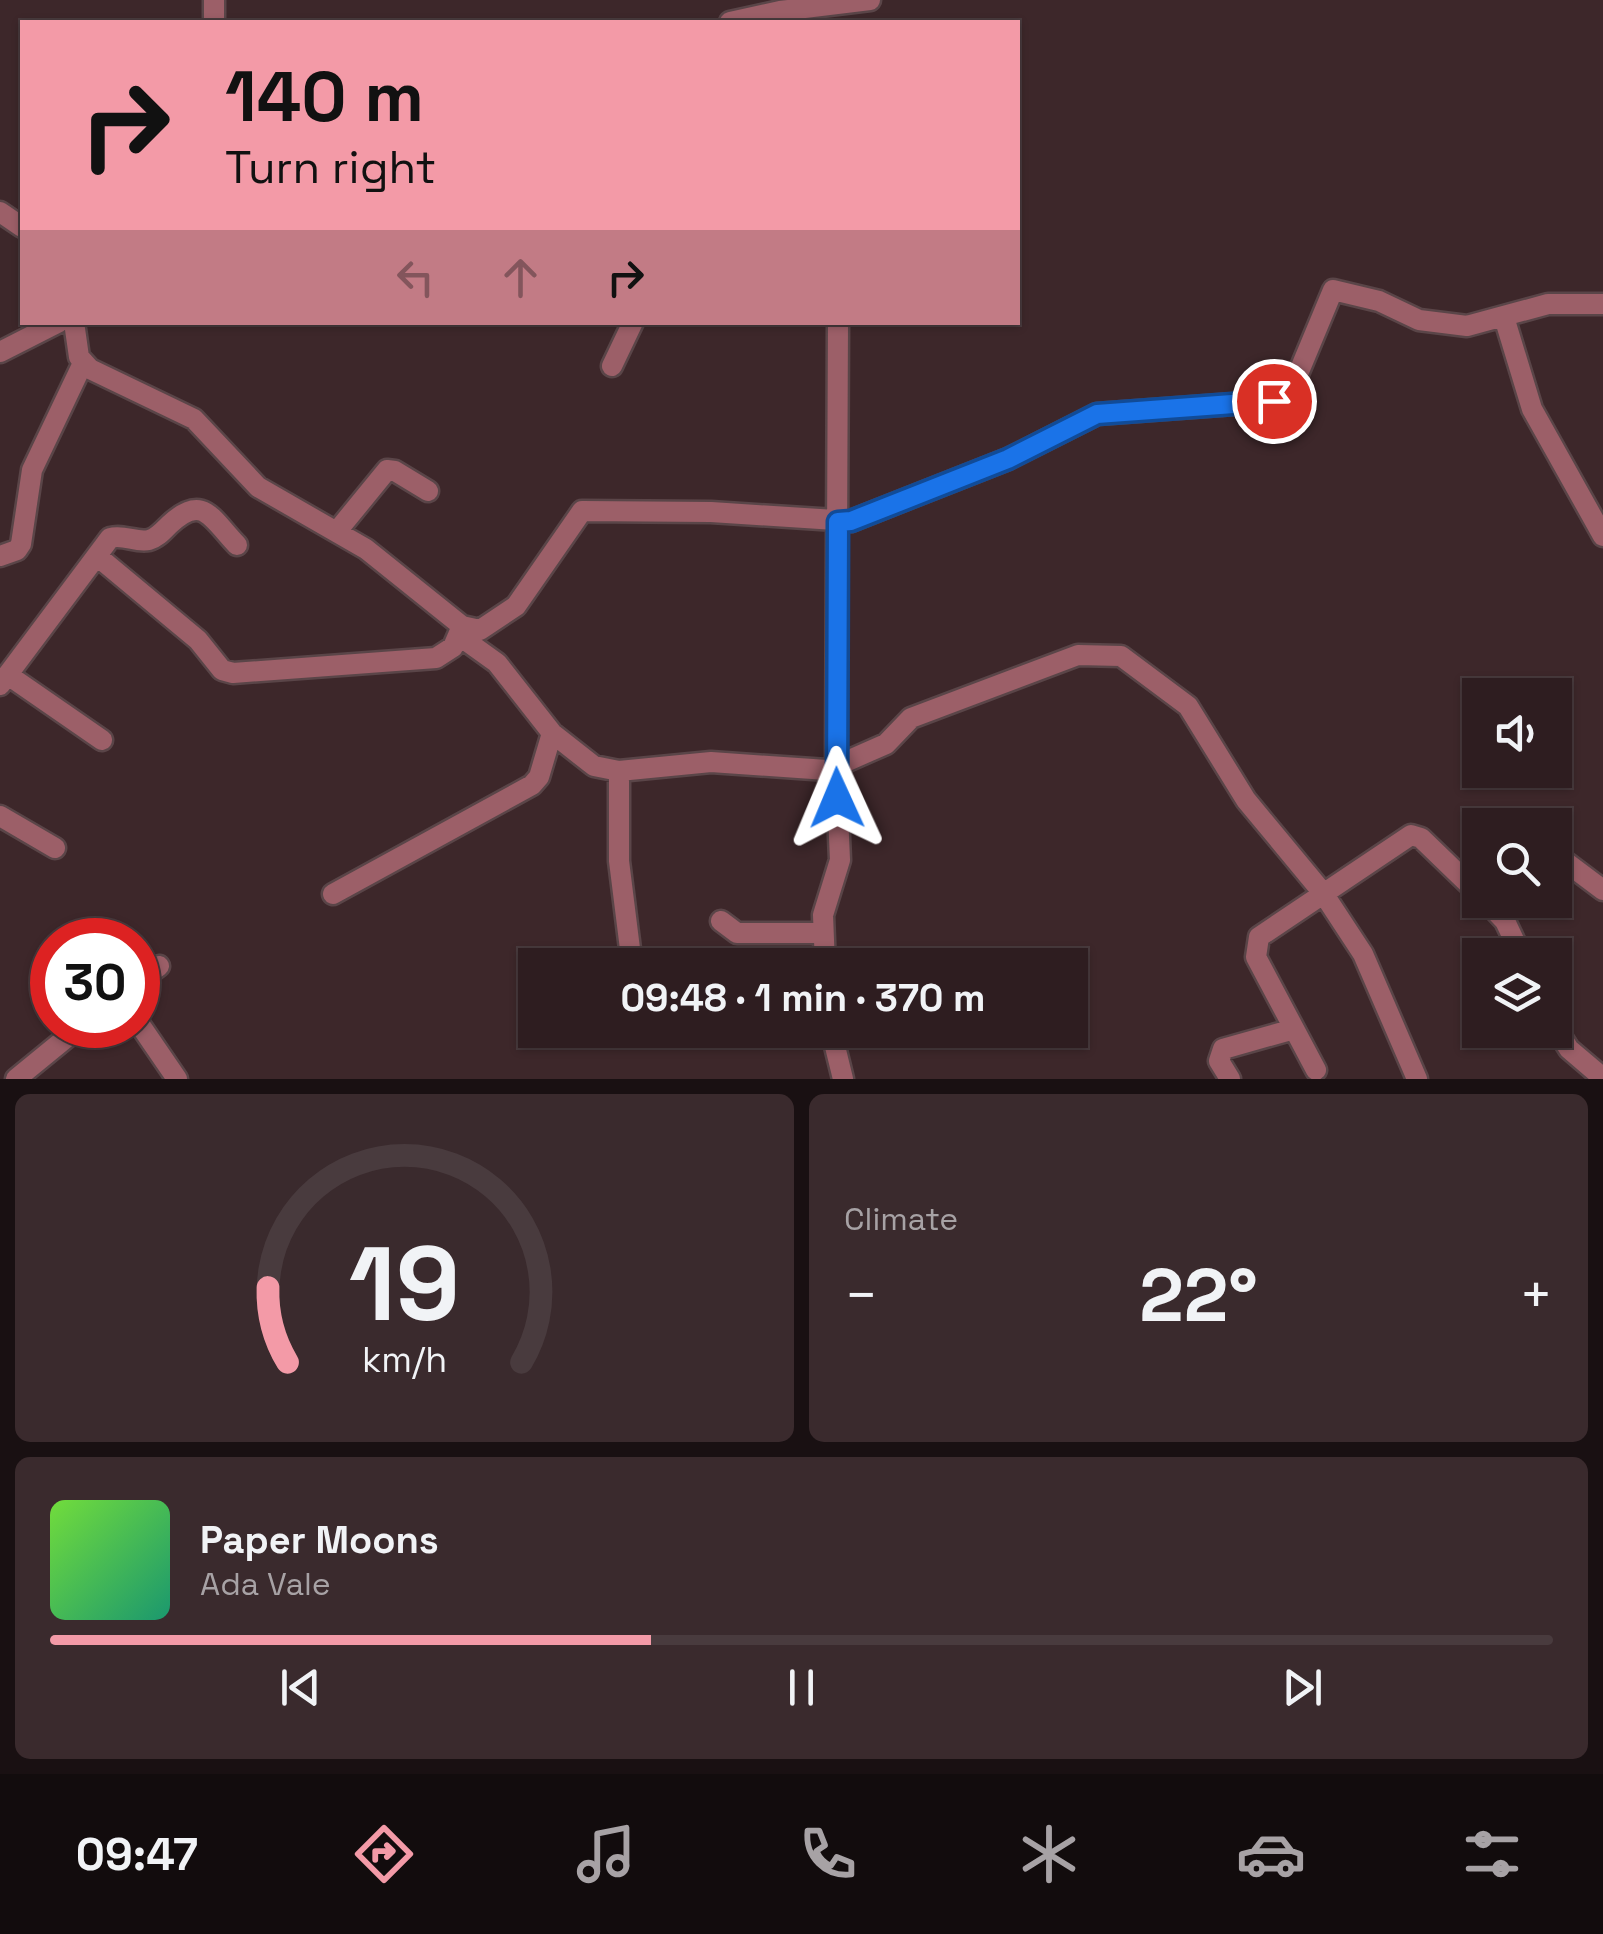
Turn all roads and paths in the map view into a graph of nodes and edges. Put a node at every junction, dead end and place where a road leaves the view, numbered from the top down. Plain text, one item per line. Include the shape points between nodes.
1 (870, 0) edge
2 (739, 20) edge
3 (1603, 304) edge
4 (1504, 317) junction
5 (53, 325) edge
6 (75, 325) edge
7 (632, 325) edge
8 (838, 325) edge
9 (0, 352) edge
10 (83, 363) junction
11 (612, 366) dead end
12 (428, 491) dead end
13 (838, 522) junction
14 (338, 530) junction
15 (1602, 534) edge
16 (237, 544) dead end
17 (0, 556) edge
18 (96, 556) junction
19 (460, 630) junction
20 (4, 680) edge
21 (552, 733) junction
22 (102, 740) dead end
23 (836, 767) junction
24 (619, 771) junction
25 (0, 816) edge
26 (54, 848) dead end
27 (1572, 867) edge
28 (1462, 879) edge
29 (1603, 890) edge
30 (1323, 893) junction
31 (333, 894) dead end
32 (721, 921) dead end
33 (821, 933) junction
34 (630, 948) edge
35 (823, 948) edge
36 (1294, 1029) junction
37 (54, 1048) edge
38 (156, 1048) edge
39 (835, 1048) edge
40 (1569, 1048) edge
41 (1316, 1070) dead end
42 (1603, 1078) edge
43 (16, 1079) edge
44 (177, 1079) edge
45 (843, 1079) edge
46 (1230, 1079) edge
47 (1417, 1079) edge

1 - 2 street
3 - 4 street via 1548,304
4 - 13 street via 1478,325 1429,322 1379,300 1333,290 1294,386 1274,401 1097,414 926,494
4 - 15 street via 1532,409
5 - 9 street
6 - 10 street
7 - 11 street
8 - 13 street
10 - 14 street via 186,414 258,488
10 - 17 street via 32,470 21,544
12 - 14 street via 387,470
13 - 19 street via 582,511 516,606 486,629
13 - 23 street
14 - 19 street
16 - 18 street via 195,508 154,539 110,538
18 - 19 street via 233,673 436,658 453,646
18 - 20 street
19 - 21 street via 497,663
20 - 22 street
21 - 24 street via 594,766
21 - 31 street via 532,785
23 - 24 street via 712,762
23 - 30 street via 886,744 911,718 1078,655 1121,656 1188,706 1246,800
23 - 33 street via 840,860
24 - 34 street
25 - 26 street
27 - 29 street
28 - 30 street via 1411,835
30 - 36 street via 1255,944
30 - 47 street via 1363,954
32 - 33 street via 737,932
33 - 35 street
36 - 41 street
36 - 46 street via 1223,1049 1219,1061
37 - 43 street
38 - 44 street
39 - 45 street
40 - 42 street

